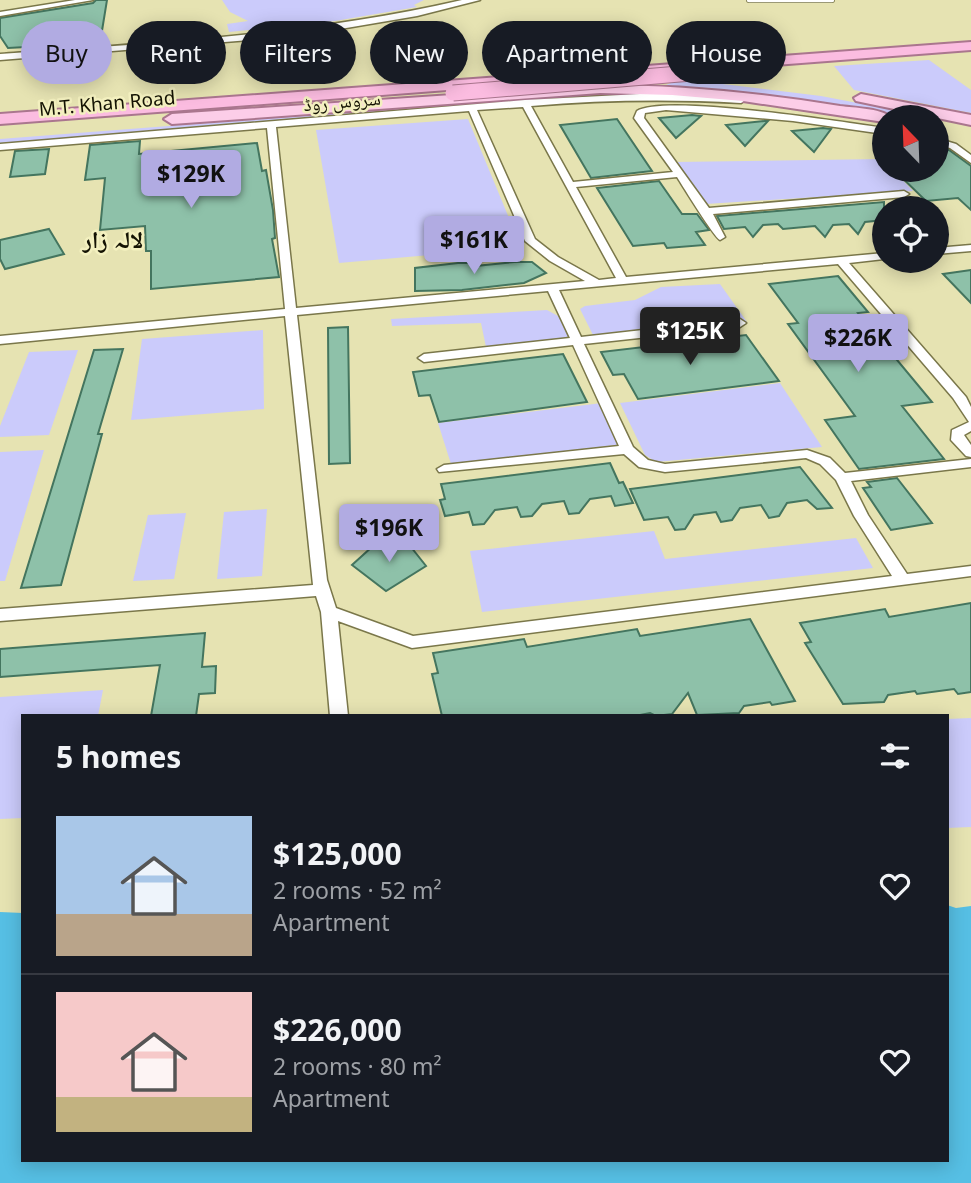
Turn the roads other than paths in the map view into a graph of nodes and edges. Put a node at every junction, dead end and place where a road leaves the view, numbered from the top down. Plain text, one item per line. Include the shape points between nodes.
1 (89, 0) edge
2 (475, 0) edge
3 (749, 0) edge
4 (832, 0) edge
5 (0, 14) edge
6 (963, 49) edge
7 (0, 56) edge
8 (652, 69) edge
9 (652, 70) edge
10 (482, 82) edge
11 (525, 103) junction
12 (812, 104) junction
13 (420, 108) junction
14 (472, 108) junction
15 (144, 109) junction
16 (872, 116) edge
17 (0, 119) edge
18 (172, 119) junction
19 (971, 120) edge
20 (0, 125) edge
21 (271, 125) junction
22 (872, 129) edge
23 (949, 131) edge
24 (0, 133) edge
25 (971, 135) edge
26 (949, 145) edge
27 (0, 148) edge
28 (971, 160) edge
29 (679, 174) junction
30 (570, 185) junction
31 (904, 194) dead end
32 (706, 211) junction
33 (720, 237) dead end
34 (971, 248) edge
35 (949, 250) edge
36 (872, 257) edge
37 (841, 260) junction
38 (623, 281) junction
39 (598, 283) junction
40 (552, 288) junction
41 (289, 313) junction
42 (740, 323) dead end
43 (0, 340) edge
44 (578, 342) junction
45 (424, 358) dead end
46 (971, 419) edge
47 (971, 426) edge
48 (627, 449) junction
49 (971, 453) edge
50 (971, 463) edge
51 (443, 469) dead end
52 (842, 478) junction
53 (971, 571) edge
54 (902, 579) junction
55 (323, 590) junction
56 (329, 612) junction
57 (0, 615) edge
58 (339, 714) edge

1 - 5 street
2 - 7 street via 381,21 297,32
3 - 4 lane
6 - 8 highway, M.T. Khan Road
6 - 18 highway, M.T. Khan Road, bridge
9 - 19 main road via 799,88
10 - 15 highway, M.T. Khan Road
11 - 12 street, سروس روڈ via 659,96
11 - 14 street, سروس روڈ
11 - 30 street
12 - 13 main road via 600,89
12 - 16 main road
13 - 14 street, سروس روڈ
13 - 18 main road
13 - 21 street, سروس روڈ
14 - 39 street via 530,241
15 - 17 highway, M.T. Khan Road
15 - 20 highway
18 - 24 highway, M.T. Khan Road
21 - 27 street, سروس روڈ
21 - 41 street
22 - 29 street via 666,107 640,111 639,118
23 - 25 main road
26 - 28 street
29 - 30 street
29 - 32 street
30 - 38 street
31 - 32 street
32 - 33 street
34 - 35 street
36 - 37 street
37 - 38 street
37 - 46 street via 959,397
38 - 39 street
39 - 40 street
40 - 41 street
40 - 44 street
41 - 43 street
41 - 55 street
42 - 44 street
44 - 45 street
44 - 48 street
47 - 49 street via 957,433
48 - 51 street
48 - 52 street via 644,464 665,468 807,454 825,461
50 - 52 street
52 - 54 street
53 - 54 street
54 - 56 street via 412,642
55 - 56 street
55 - 57 street
56 - 58 street

